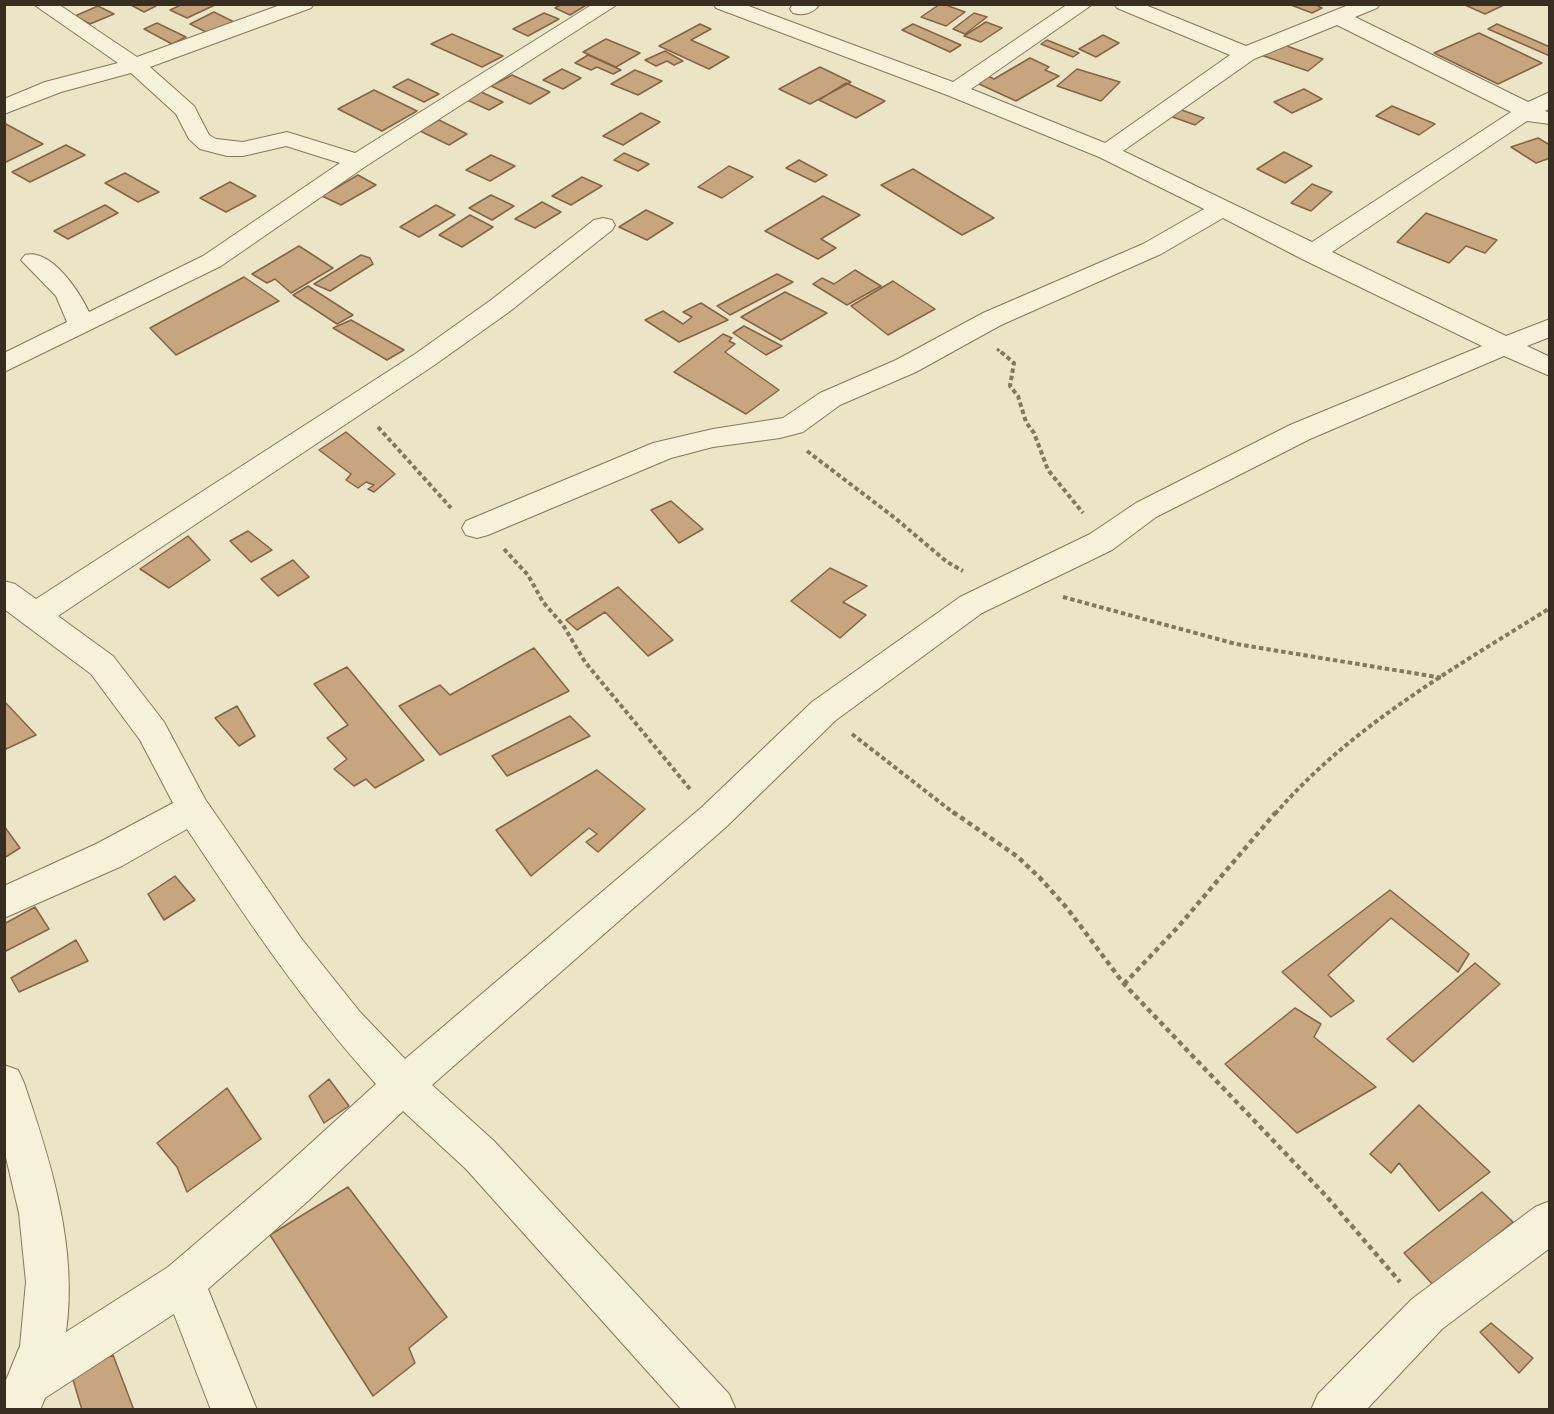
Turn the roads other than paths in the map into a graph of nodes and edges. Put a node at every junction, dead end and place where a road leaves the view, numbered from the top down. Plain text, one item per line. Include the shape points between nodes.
1 (43, 4) edge
2 (254, 4) edge
3 (304, 4) edge
4 (608, 4) edge
5 (723, 4) edge
6 (1083, 4) edge
7 (1124, 4) edge
8 (1370, 4) edge
9 (802, 12) edge
10 (273, 16) junction
11 (1338, 17) junction
12 (1246, 54) junction
13 (135, 65) junction
14 (955, 90) junction
15 (1550, 99) edge
16 (4, 107) edge
17 (1527, 111) junction
18 (1550, 122) edge
19 (1107, 152) junction
20 (358, 161) junction
21 (1220, 210) junction
22 (603, 225) dead end
23 (1311, 254) junction
24 (34, 260) dead end
25 (82, 326) junction
26 (1550, 327) edge
27 (1507, 346) junction
28 (4, 364) edge
29 (1550, 368) edge
30 (477, 528) road end
31 (4, 591) edge
32 (37, 614) junction
33 (193, 809) junction
34 (4, 903) edge
35 (4, 1083) edge
36 (403, 1085) junction
37 (1550, 1222) edge
38 (183, 1282) junction
39 (23, 1396) edge
40 (234, 1410) edge
41 (713, 1410) edge
42 (1334, 1410) edge

1 - 13 street
2 - 10 street
3 - 10 street
4 - 20 street
5 - 9 street
6 - 14 street
7 - 12 street
8 - 11 street
9 - 14 street
10 - 13 street
11 - 12 street
11 - 17 street
12 - 19 street
13 - 16 street via 61,84
13 - 20 street via 186,111 200,139 208,144 243,149 287,139
14 - 19 street
15 - 17 street
17 - 18 street
17 - 23 street
19 - 21 street
20 - 25 street via 212,261
21 - 23 street
21 - 30 street via 1152,249 972,328 906,366 830,399 802,420 780,429 663,450
22 - 32 street via 500,306
23 - 27 street
24 - 25 street via 67,293
25 - 28 street
26 - 27 street
27 - 29 street
27 - 36 street via 1300,432 1146,510 1101,542 971,605 824,711 714,817
31 - 32 street
32 - 33 street via 102,665 152,731
33 - 34 street via 109,855
33 - 36 street via 288,950 346,1024
35 - 39 street via 25,1150 48,1275 42,1346
36 - 38 street
36 - 41 street via 480,1155
37 - 42 street via 1427,1314
38 - 39 street
38 - 40 street

